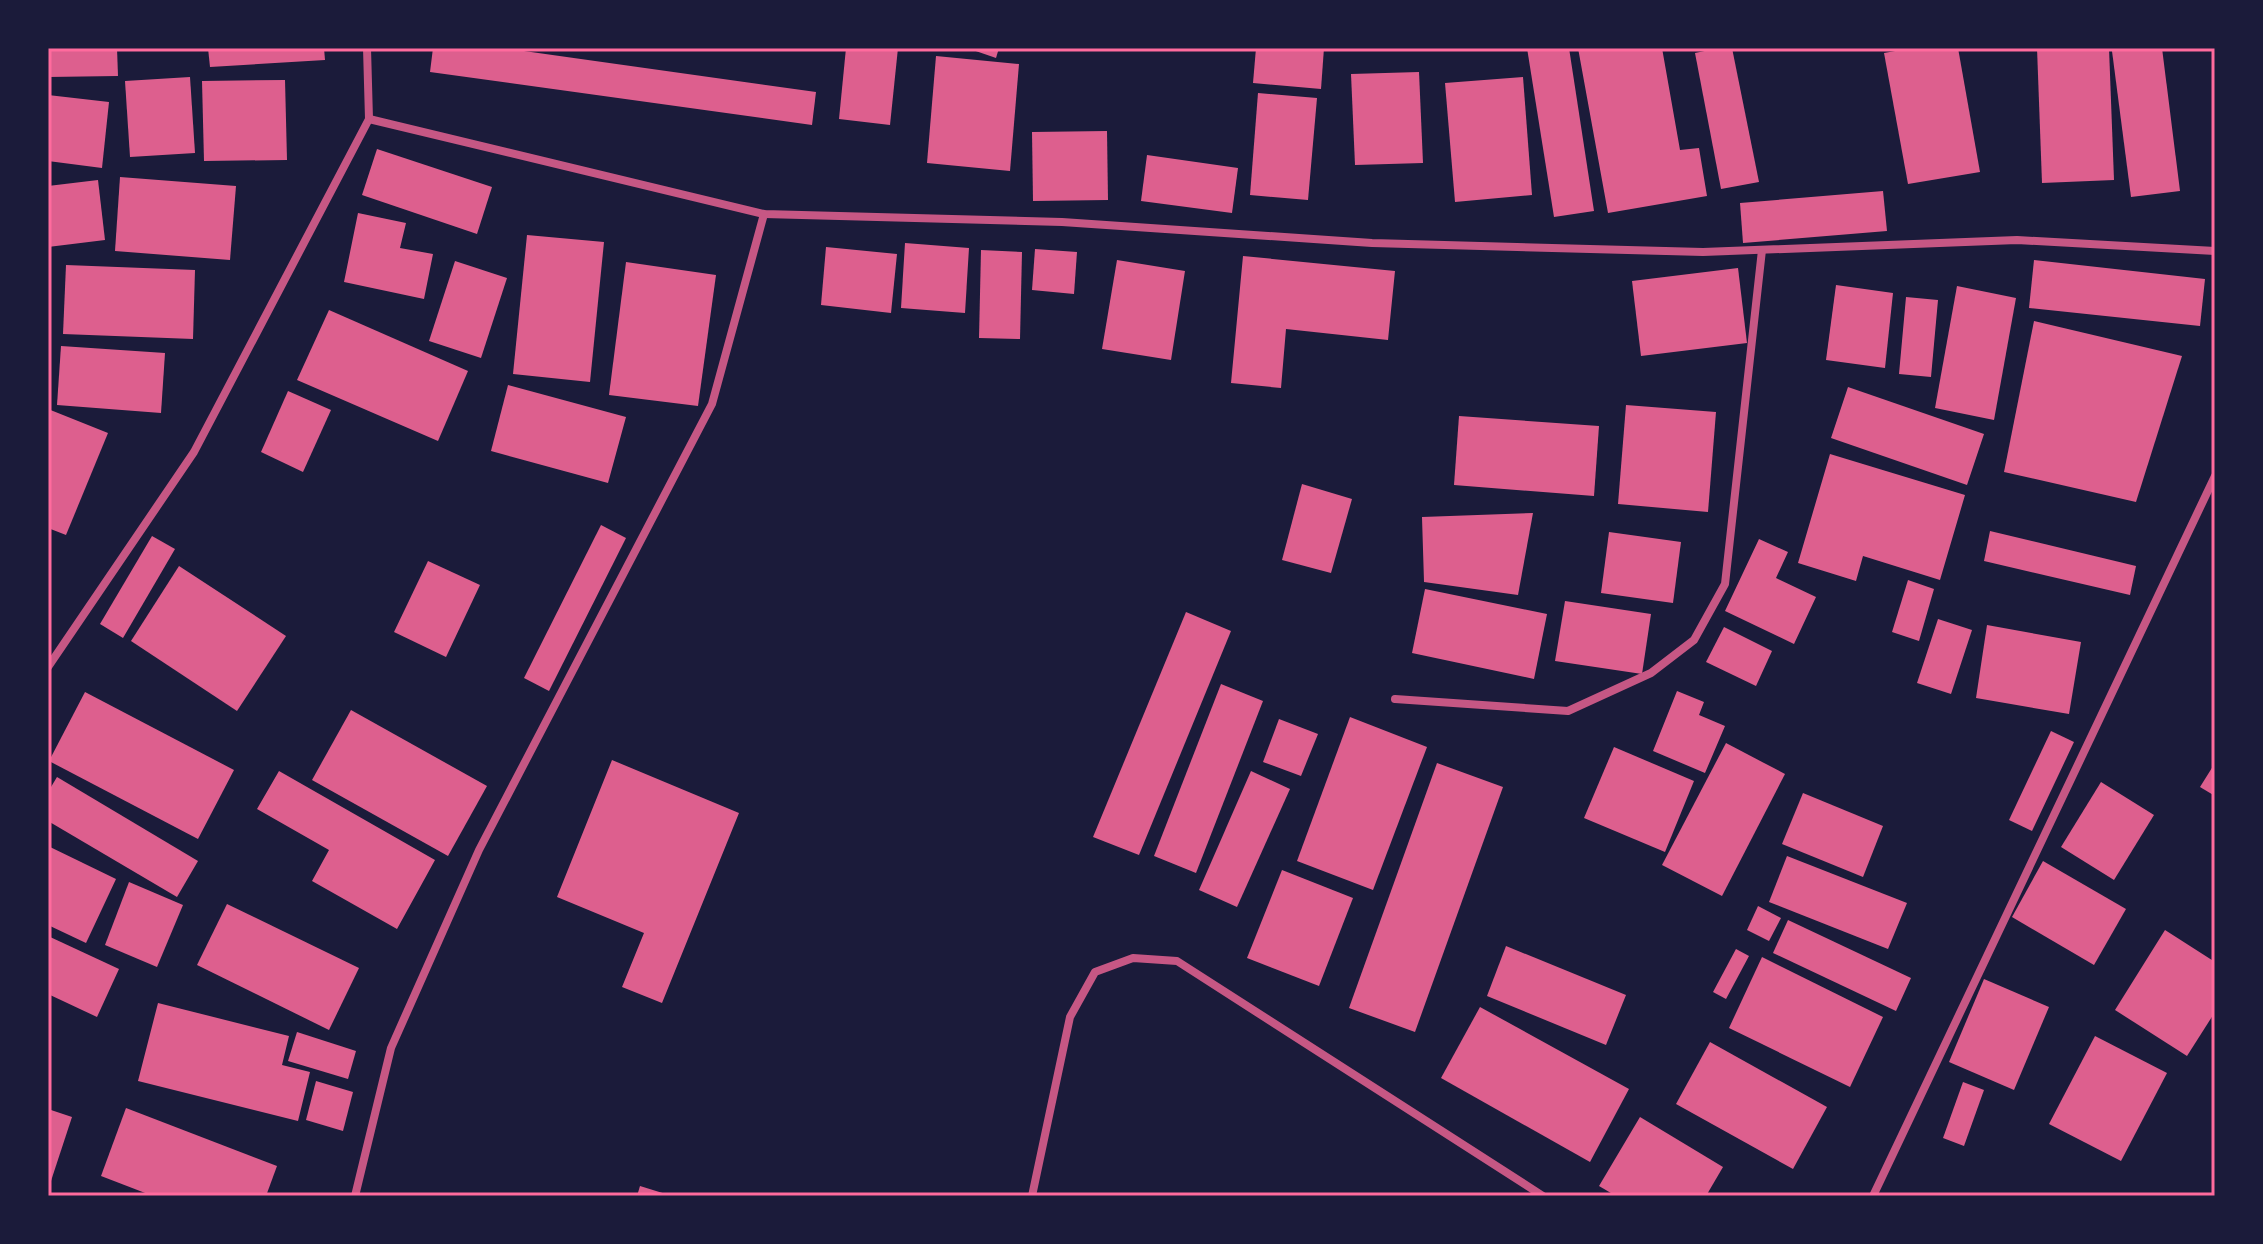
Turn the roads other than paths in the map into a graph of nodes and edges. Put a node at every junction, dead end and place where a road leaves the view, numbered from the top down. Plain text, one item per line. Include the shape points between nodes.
1 (367, 48) edge
2 (369, 119) junction
3 (764, 214) junction
4 (1762, 250) junction
5 (2215, 251) edge
6 (2215, 476) edge
7 (48, 667) edge
8 (1395, 699) dead end
9 (355, 1196) edge
10 (1032, 1196) edge
11 (1543, 1196) edge
12 (1873, 1196) edge

1 - 2 street
2 - 3 street
2 - 7 street via 194,452
3 - 4 street via 1062,222 1372,243
3 - 9 street via 712,404 479,850 391,1048
4 - 5 street via 2017,240
4 - 8 street via 1725,584 1694,640 1651,673 1568,711
6 - 12 street
10 - 11 street via 1070,1017 1095,972 1133,958 1177,961

